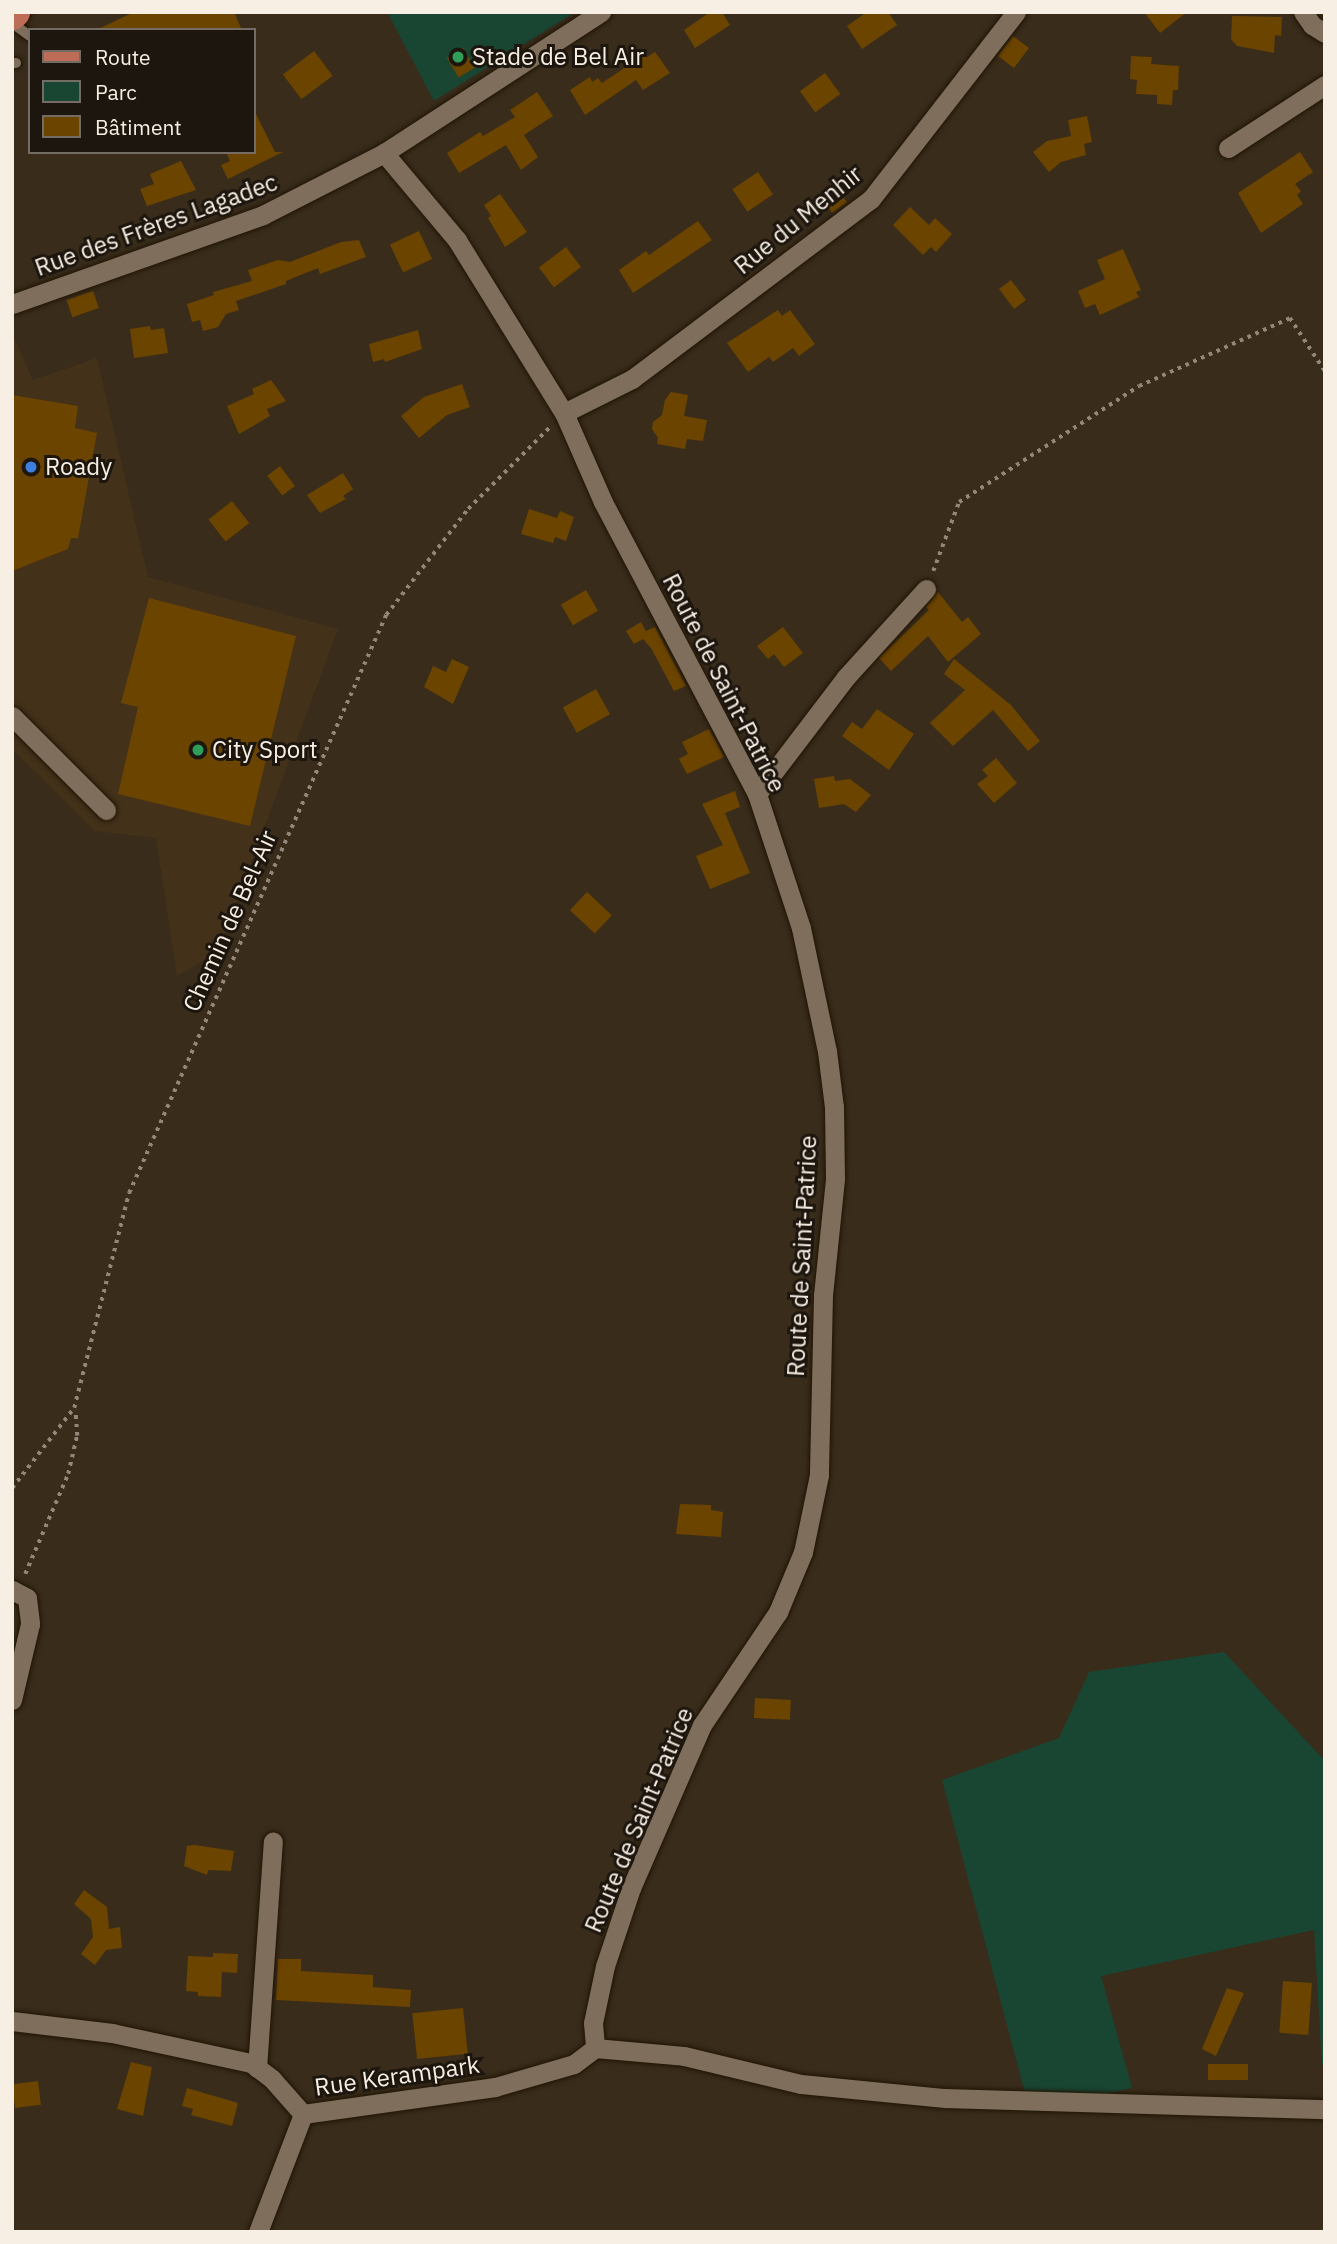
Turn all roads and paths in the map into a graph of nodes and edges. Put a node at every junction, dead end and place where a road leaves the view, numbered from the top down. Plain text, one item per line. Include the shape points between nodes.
1 (601, 12) edge
2 (1016, 12) edge
3 (1303, 12) edge
4 (12, 23) edge
5 (1325, 33) edge
6 (28, 35) edge
7 (1325, 85) edge
8 (1228, 148) dead end
9 (384, 153) junction
10 (12, 304) edge
11 (1325, 371) edge
12 (564, 413) junction
13 (926, 589) joint
14 (12, 716) edge
15 (757, 794) junction
16 (106, 810) dead end
17 (74, 1408) junction
18 (12, 1488) edge
19 (14, 1591) edge
20 (12, 1700) edge
21 (273, 1842) dead end
22 (12, 2021) edge
23 (595, 2048) junction
24 (257, 2067) junction
25 (1325, 2109) edge
26 (303, 2114) junction
27 (258, 2232) edge

1 - 9 street, Rue des Frères Lagadec
2 - 12 street, Rue du Menhir via 871,199 632,379
3 - 5 street
4 - 6 lane
7 - 8 street
9 - 10 street, Rue des Frères Lagadec via 263,215
9 - 12 street, Route de Saint-Patrice via 457,240
11 - 13 path via 1290,318 1139,386 959,502
12 - 15 street, Route de Saint-Patrice via 603,502
12 - 17 path, Chemin de Bel-Air via 468,509 386,615 128,1193
13 - 15 street via 846,677
14 - 16 street
15 - 23 street, Route de Saint-Patrice via 801,928 834,1107 835,1179 822,1296 819,1475 803,1552 778,1612 702,1725 631,1888 605,1966 593,2023
17 - 18 path, Chemin de Bel-Air
17 - 19 path via 77,1436 68,1474
19 - 20 street via 27,1598 30,1624
21 - 24 street
22 - 24 street, Rue Kerampark via 112,2033
23 - 25 street via 684,2056 801,2084 945,2098
23 - 26 street, Rue Kerampark via 574,2064 495,2087
24 - 26 street, Rue Kerampark
26 - 27 street

